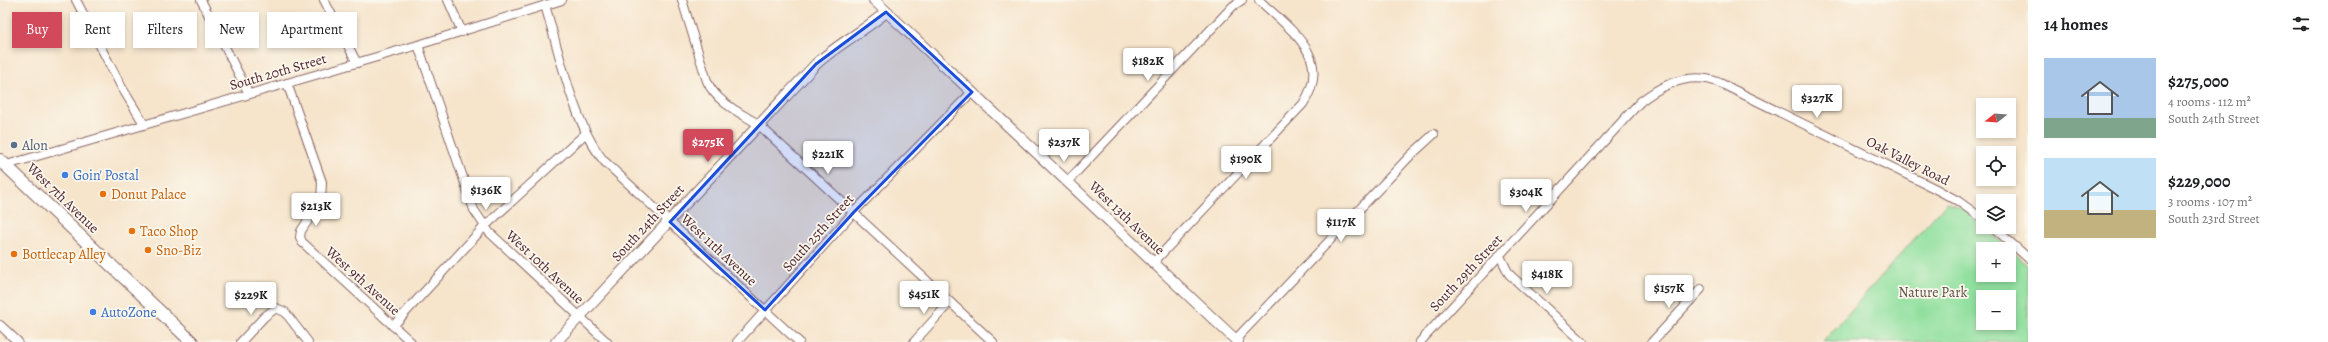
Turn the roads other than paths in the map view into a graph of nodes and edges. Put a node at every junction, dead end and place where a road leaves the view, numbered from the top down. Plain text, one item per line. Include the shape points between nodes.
1 (201, 0) edge
2 (324, 0) edge
3 (448, 0) edge
4 (562, 0) edge
5 (682, 0) edge
6 (874, 0) edge
7 (1242, 0) edge
8 (1259, 0) edge
9 (78, 1) edge
10 (545, 5) junction
11 (886, 12) junction
12 (462, 32) junction
13 (418, 46) junction
14 (356, 63) junction
15 (287, 83) junction
16 (972, 92) junction
17 (249, 94) junction
18 (1645, 98) joint
19 (144, 124) junction
20 (758, 124) junction
21 (586, 133) junction
22 (1434, 134) dead end
23 (2, 164) edge
24 (1068, 181) junction
25 (854, 212) junction
26 (1976, 214) edge
27 (670, 222) junction
28 (484, 227) junction
29 (2001, 234) edge
30 (1500, 256) junction
31 (2028, 258) edge
32 (1153, 263) junction
33 (1701, 289) dead end
34 (950, 302) junction
35 (765, 310) junction
36 (579, 317) junction
37 (0, 324) edge
38 (393, 326) junction
39 (1236, 341) edge
40 (18, 342) edge
41 (192, 342) edge
42 (241, 342) edge
43 (308, 342) edge
44 (411, 342) edge
45 (556, 342) edge
46 (607, 342) edge
47 (737, 342) edge
48 (799, 342) edge
49 (914, 342) edge
50 (993, 342) edge
51 (1420, 342) edge
52 (1583, 342) edge
53 (1652, 342) edge

1 - 17 street
2 - 14 street
3 - 12 street
4 - 10 street, South 20th Street
5 - 20 street via 711,90 720,100
6 - 11 street, West 13th Avenue
7 - 24 street via 1233,6
8 - 32 street via 1306,47 1314,68 1314,81 1309,94 1303,104
9 - 19 street
10 - 12 street, South 20th Street
10 - 21 street, West 11th Avenue
11 - 16 street, West 13th Avenue
11 - 20 street, South 24th Street via 826,55
12 - 13 street, South 20th Street
13 - 14 street, South 20th Street
13 - 28 street, West 10th Avenue via 468,196
14 - 15 street, South 20th Street
15 - 17 street, South 20th Street
15 - 38 street, West 9th Avenue via 322,182 323,192 319,207 304,225 300,237 306,248
16 - 24 street, West 13th Avenue
16 - 25 street, South 25th Street
17 - 19 street, South 20th Street
18 - 26 street, Oak Valley Road via 1667,84 1690,77 1709,78 1934,188
18 - 30 street, South 29th Street
19 - 23 street, South 20th Street
20 - 25 street
20 - 27 street, South 24th Street
21 - 27 street, West 11th Avenue via 604,161
21 - 28 street
22 - 39 street via 1410,156
23 - 41 main road, West 7th Avenue
24 - 32 street, West 13th Avenue
25 - 34 street
25 - 35 street, South 25th Street
27 - 35 street, West 11th Avenue
27 - 36 street, South 24th Street
28 - 36 street, West 10th Avenue
28 - 38 street
29 - 31 street
30 - 51 street, South 29th Street
30 - 52 street via 1509,274
32 - 39 street, West 13th Avenue
33 - 53 street
34 - 49 street
34 - 50 street
35 - 47 street, South 25th Street
35 - 48 street, West 11th Avenue
36 - 45 street, South 24th Street
36 - 46 street, West 10th Avenue
37 - 40 street
38 - 44 street, West 9th Avenue
42 - 43 street via 276,308 285,312

